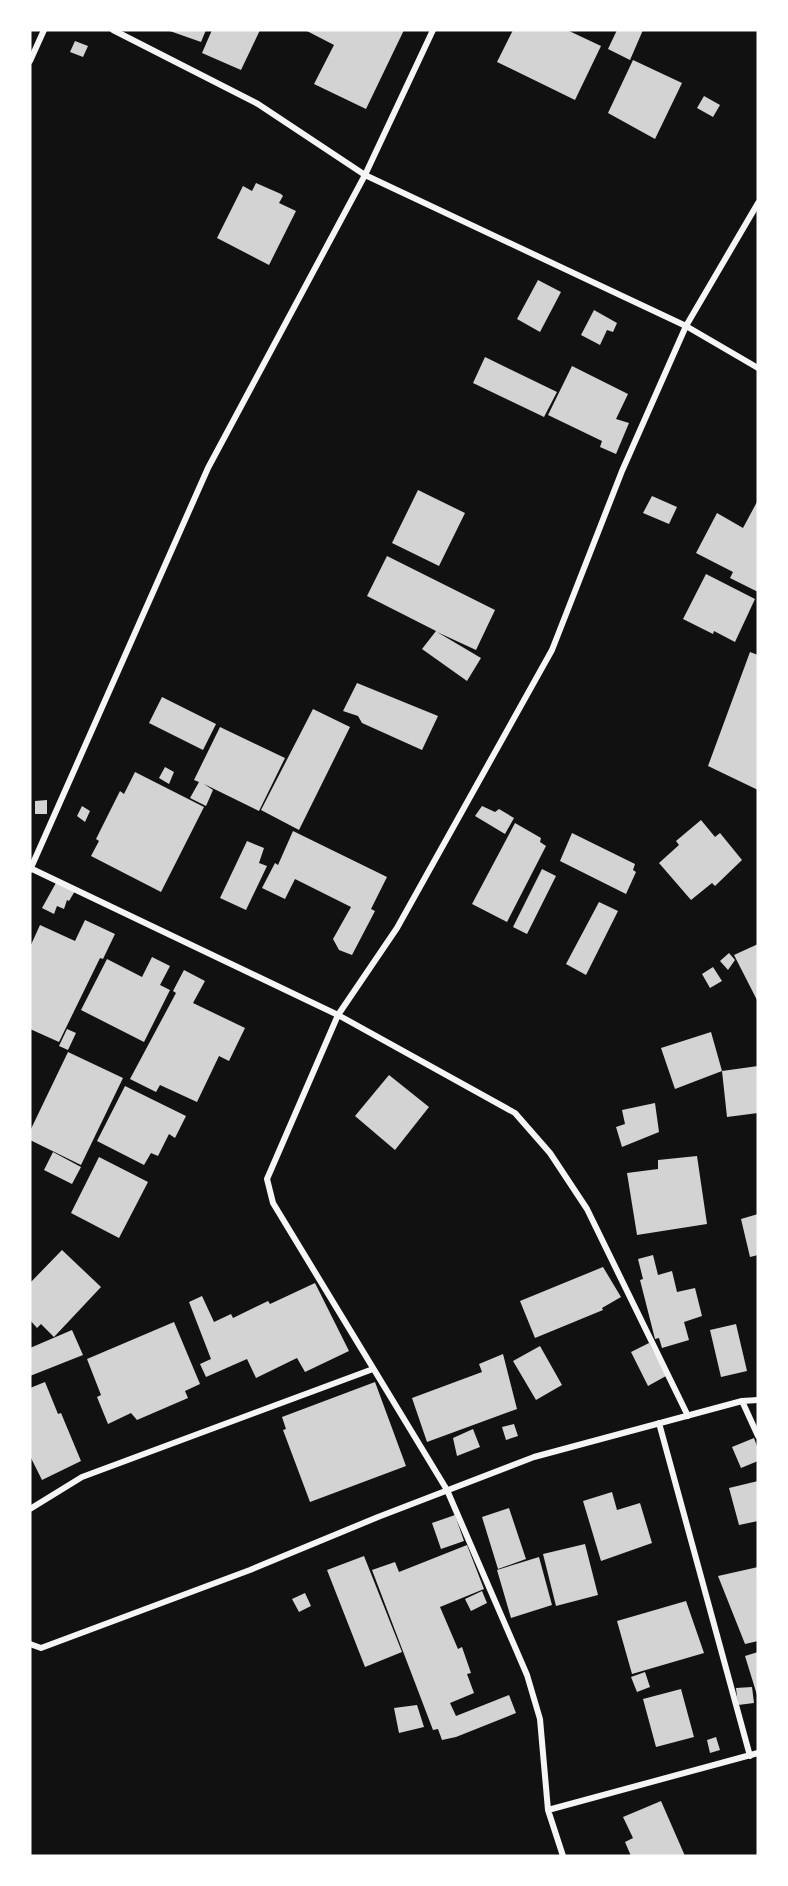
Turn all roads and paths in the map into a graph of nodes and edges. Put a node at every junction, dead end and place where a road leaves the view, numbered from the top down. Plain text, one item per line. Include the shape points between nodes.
1 (44, 30) edge
2 (113, 30) edge
3 (433, 30) edge
4 (30, 61) edge
5 (365, 175) junction
6 (758, 203) edge
7 (686, 326) junction
8 (758, 368) edge
9 (30, 869) edge
10 (338, 1014) junction
11 (373, 1369) junction
12 (758, 1400) edge
13 (742, 1401) junction
14 (688, 1416) junction
15 (659, 1423) junction
16 (758, 1436) edge
17 (447, 1490) junction
18 (30, 1509) edge
19 (30, 1644) edge
20 (758, 1753) edge
21 (750, 1755) junction
22 (549, 1810) junction
23 (563, 1856) edge

1 - 4 street
2 - 5 street via 258,104
3 - 5 street
5 - 7 street
5 - 9 street via 208,468
6 - 7 street
7 - 8 street
7 - 10 street via 622,471 552,650 397,928
9 - 10 street
10 - 11 street via 267,1179 273,1203
10 - 14 street via 516,1113 550,1153 587,1209
11 - 17 street
11 - 18 street via 82,1477
12 - 13 street
13 - 14 street
13 - 16 street
14 - 15 street
15 - 17 street via 534,1457
15 - 21 street
17 - 19 street via 42,1648
17 - 22 street via 527,1675 540,1719
20 - 21 street
21 - 22 street
22 - 23 street

